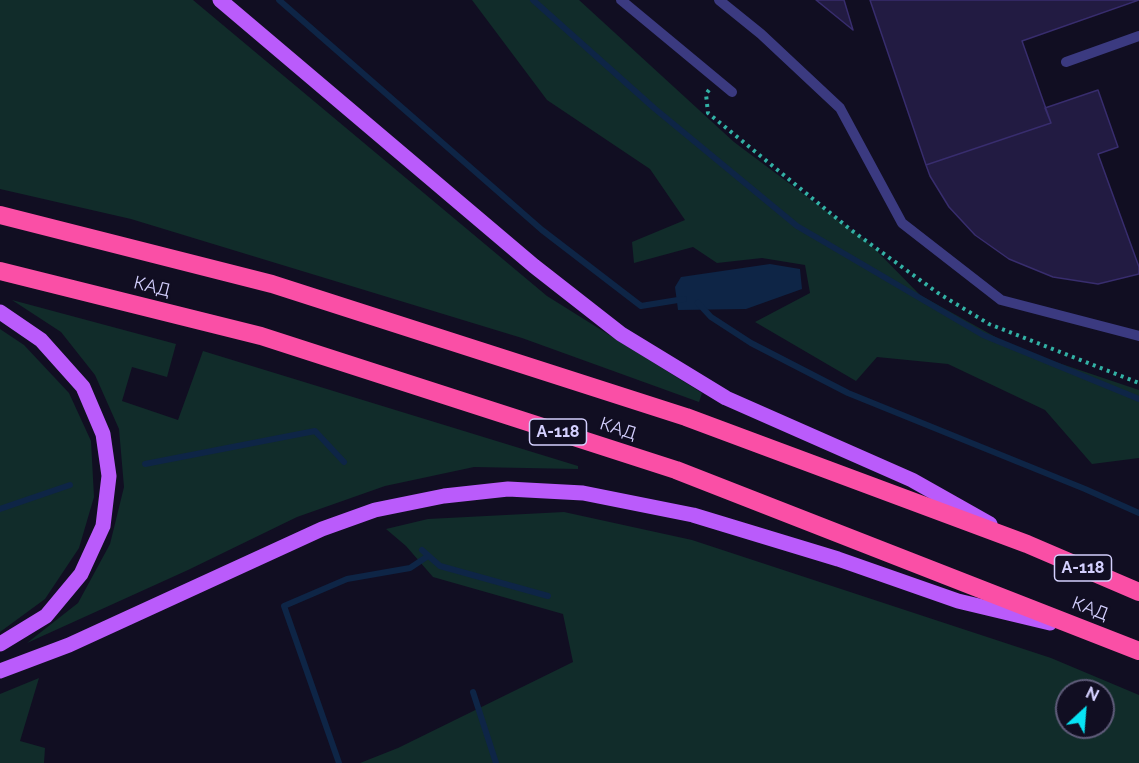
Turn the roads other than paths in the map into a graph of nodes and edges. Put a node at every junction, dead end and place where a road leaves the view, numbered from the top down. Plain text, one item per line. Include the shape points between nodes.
1 (220, 0) edge
2 (621, 0) edge
3 (719, 0) edge
4 (1139, 36) edge
5 (1066, 62) dead end
6 (732, 92) dead end
7 (0, 215) edge
8 (0, 271) edge
9 (0, 312) edge
10 (1139, 336) edge
11 (1027, 544) junction
12 (1139, 592) edge
13 (1103, 636) junction
14 (0, 644) edge
15 (1139, 651) edge
16 (0, 671) edge

1 - 11 main road via 534,266 621,334 726,398 912,480
2 - 6 lane
3 - 10 lane via 840,108 902,223 1001,300
4 - 5 lane
7 - 11 highway, КАД / А-118 via 272,284 686,417
8 - 13 highway, КАД / А-118 via 261,336 676,470
9 - 14 main road via 41,340 83,387 103,434 109,476 103,526 81,574 46,616
11 - 12 highway, КАД / А-118
13 - 15 highway, КАД / А-118
13 - 16 main road via 958,601 693,515 583,493 508,489 444,496 375,510 322,530 69,645

